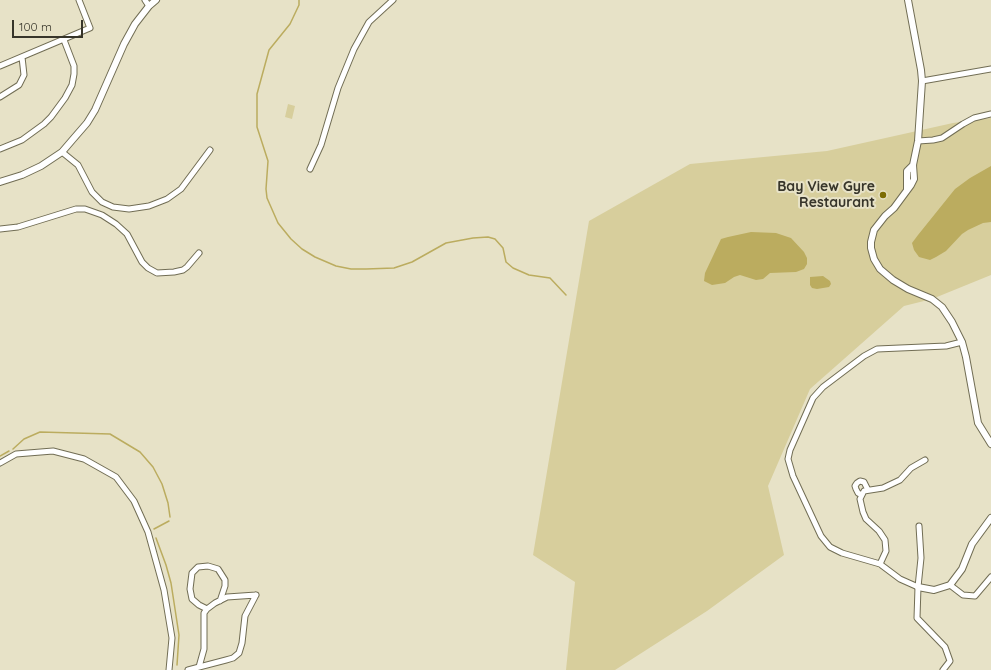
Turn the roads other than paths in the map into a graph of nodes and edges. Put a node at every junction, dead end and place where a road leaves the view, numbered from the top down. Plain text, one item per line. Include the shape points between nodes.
1 (79, 0) edge
2 (145, 0) edge
3 (156, 0) edge
4 (393, 0) edge
5 (908, 0) edge
6 (149, 6) junction
7 (64, 40) junction
8 (22, 57) junction
9 (0, 66) edge
10 (991, 69) edge
11 (922, 81) junction
12 (0, 97) edge
13 (991, 114) edge
14 (918, 141) junction
15 (0, 149) edge
16 (210, 150) dead end
17 (62, 152) junction
18 (310, 169) dead end
19 (0, 182) edge
20 (0, 229) edge
21 (199, 253) dead end
22 (962, 342) junction
23 (991, 444) edge
24 (924, 460) dead end
25 (0, 463) edge
26 (868, 490) junction
27 (862, 495) junction
28 (991, 518) edge
29 (919, 526) dead end
30 (880, 564) junction
31 (991, 577) edge
32 (950, 585) junction
33 (918, 587) junction
34 (220, 601) junction
35 (207, 609) junction
36 (199, 667) junction
37 (169, 670) edge
38 (188, 670) edge
39 (943, 670) edge

1 - 7 street via 90,28
2 - 6 street
3 - 6 street
4 - 18 street via 369,22 354,49 338,88 321,145
5 - 11 street
6 - 17 street via 124,44 95,110
7 - 8 street
7 - 15 street via 74,66 72,85 65,98 44,124 22,140
8 - 9 street
8 - 12 street via 24,75 19,85
10 - 11 street
11 - 14 street
13 - 14 street via 974,118 942,138
14 - 22 street via 913,165 907,171 908,190 874,230 871,242 874,259 880,269 893,280 932,299 942,307
16 - 17 street via 181,189 167,199 149,206 129,209 113,207 102,202 92,192 78,165
17 - 19 street via 41,166
20 - 21 street via 18,227 76,209 85,209 99,213 116,224 127,234 142,262 157,273 183,270
22 - 23 street via 978,423
22 - 30 street via 946,346 877,349 864,356 813,398 790,450 788,459 793,476 825,542 842,553
24 - 26 street via 911,468 900,480 884,488
25 - 37 street via 16,454 53,451 84,459 116,477 134,501 148,532 164,590 172,638
26 - 27 street
26 - 27 street via 864,482 857,483 856,489
27 - 30 street via 860,499 866,519 885,540 886,551
28 - 32 street via 972,544 962,569
29 - 33 street via 921,558
30 - 33 street via 900,579
31 - 32 street via 975,596 963,595
32 - 33 street via 934,590
33 - 39 street via 917,618 945,647 950,661
34 - 35 street
34 - 35 street via 225,580 218,569 208,566 198,568 192,573 190,590 192,599
34 - 36 street via 227,597 256,594 245,616 239,653 233,658
35 - 36 street via 204,614 204,649
36 - 38 street

